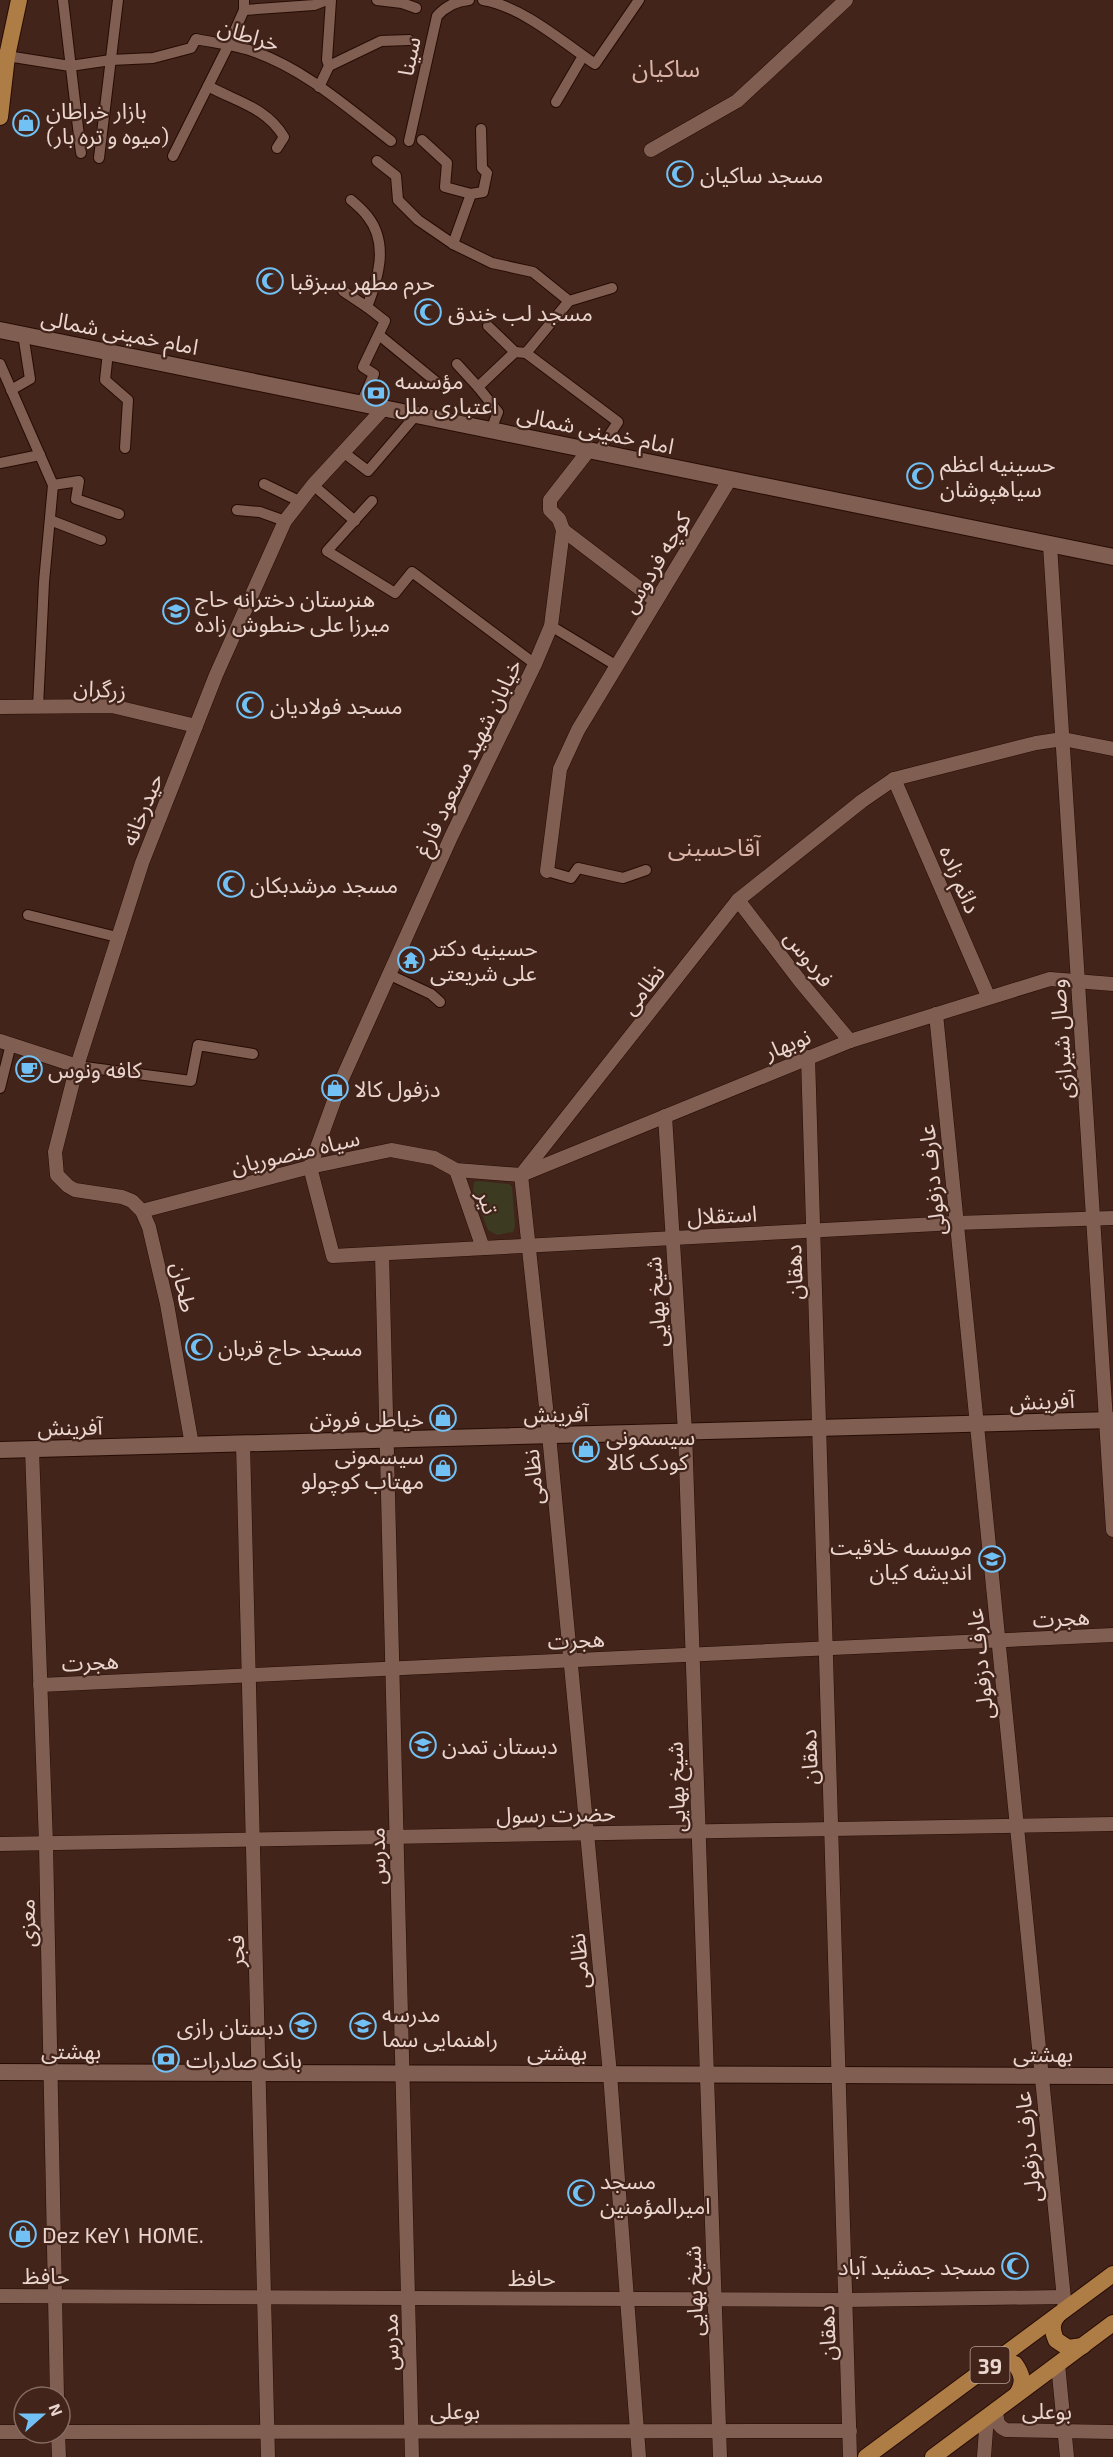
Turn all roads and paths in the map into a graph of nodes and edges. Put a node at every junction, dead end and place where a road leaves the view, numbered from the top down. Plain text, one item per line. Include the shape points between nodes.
1 (19, 0) edge
2 (63, 0) edge
3 (118, 0) edge
4 (329, 0) edge
5 (377, 0) edge
6 (469, 0) edge
7 (483, 0) edge
8 (639, 0) edge
9 (846, 0) edge
10 (505, 3) edge
11 (244, 5) edge
12 (416, 8) dead end
13 (409, 40) dead end
14 (228, 46) junction
15 (7, 56) junction
16 (583, 56) junction
17 (111, 60) junction
18 (70, 66) junction
19 (329, 66) junction
20 (0, 76) edge
21 (208, 86) junction
22 (319, 87) junction
23 (556, 102) dead end
24 (0, 117) edge
25 (481, 129) dead end
26 (422, 140) dead end
27 (391, 141) dead end
28 (409, 141) dead end
29 (277, 148) dead end
30 (651, 150) dead end
31 (81, 153) dead end
32 (173, 156) dead end
33 (99, 158) dead end
34 (377, 161) dead end
35 (471, 194) junction
36 (351, 200) dead end
37 (453, 244) junction
38 (612, 288) dead end
39 (343, 291) dead end
40 (569, 301) junction
41 (367, 307) junction
42 (488, 326) dead end
43 (0, 330) edge
44 (23, 334) junction
45 (379, 335) junction
46 (108, 352) junction
47 (521, 353) junction
48 (0, 364) edge
49 (457, 364) dead end
50 (440, 385) dead end
51 (478, 387) junction
52 (11, 390) junction
53 (361, 404) junction
54 (384, 408) junction
55 (416, 415) junction
56 (491, 430) junction
57 (125, 448) dead end
58 (593, 451) junction
59 (343, 452) junction
60 (40, 455) junction
61 (0, 463) edge
62 (730, 479) junction
63 (264, 484) dead end
64 (53, 485) junction
65 (313, 485) junction
66 (299, 501) junction
67 (372, 501) dead end
68 (237, 510) dead end
69 (119, 514) dead end
70 (50, 520) junction
71 (285, 521) junction
72 (355, 521) junction
73 (563, 530) junction
74 (101, 540) dead end
75 (1050, 545) junction
76 (1113, 557) edge
77 (656, 601) junction
78 (551, 626) junction
79 (535, 664) junction
80 (617, 666) junction
81 (0, 707) edge
82 (38, 707) junction
83 (196, 726) junction
84 (1063, 739) junction
85 (1113, 749) edge
86 (894, 779) junction
87 (646, 870) dead end
88 (547, 871) joint
89 (738, 900) junction
90 (28, 915) dead end
91 (117, 937) junction
92 (388, 974) junction
93 (1078, 981) junction
94 (1113, 984) edge
95 (988, 996) junction
96 (440, 1002) dead end
97 (936, 1014) junction
98 (850, 1041) junction
99 (6, 1043) edge
100 (253, 1054) dead end
101 (808, 1057) junction
102 (76, 1066) junction
103 (0, 1088) edge
104 (665, 1116) junction
105 (310, 1167) junction
106 (456, 1170) junction
107 (521, 1175) junction
108 (142, 1211) junction
109 (1113, 1218) edge
110 (1093, 1219) junction
111 (956, 1223) junction
112 (813, 1230) junction
113 (671, 1237) junction
114 (529, 1245) junction
115 (483, 1248) junction
116 (382, 1254) junction
117 (1109, 1420) edge
118 (976, 1424) junction
119 (819, 1428) junction
120 (685, 1432) junction
121 (549, 1435) junction
122 (386, 1440) junction
123 (243, 1443) junction
124 (192, 1445) junction
125 (32, 1449) junction
126 (0, 1450) edge
127 (1113, 1530) edge
128 (1113, 1635) edge
129 (998, 1641) junction
130 (826, 1648) junction
131 (692, 1655) junction
132 (571, 1660) junction
133 (392, 1669) junction
134 (249, 1675) junction
135 (40, 1685) junction
136 (1113, 1824) edge
137 (1016, 1826) junction
138 (832, 1829) junction
139 (698, 1832) junction
140 (587, 1834) junction
141 (397, 1837) junction
142 (254, 1840) junction
143 (0, 1844) edge
144 (46, 1844) junction
145 (0, 2072) edge
146 (51, 2072) junction
147 (258, 2073) junction
148 (403, 2073) junction
149 (610, 2074) junction
150 (706, 2074) junction
151 (839, 2075) junction
152 (1041, 2075) junction
153 (1113, 2076) edge
154 (1113, 2274) edge
155 (0, 2296) edge
156 (55, 2296) junction
157 (265, 2297) junction
158 (408, 2297) junction
159 (627, 2298) junction
160 (714, 2298) junction
161 (846, 2300) junction
162 (1062, 2307) junction
163 (1113, 2322) edge
164 (1083, 2346) junction
165 (992, 2364) junction
166 (1058, 2364) junction
167 (57, 2385) edge
168 (1017, 2394) junction
169 (992, 2413) junction
170 (637, 2431) junction
171 (719, 2431) junction
172 (850, 2431) junction
173 (1064, 2431) junction
174 (268, 2432) junction
175 (412, 2432) junction
176 (1113, 2432) edge
177 (72, 2433) edge
178 (268, 2457) edge
179 (412, 2457) edge
180 (639, 2457) edge
181 (720, 2457) edge
182 (850, 2457) edge
183 (866, 2457) edge
184 (933, 2457) edge
185 (984, 2457) edge
186 (1067, 2457) edge

1 - 15 main road
2 - 18 street
3 - 17 street
4 - 11 street via 314,5
4 - 19 street
5 - 12 street
6 - 28 street, سینا via 459,1 436,16
7 - 10 street
8 - 16 street via 595,64
9 - 30 street via 737,101
10 - 16 street
11 - 14 street
13 - 19 street via 381,41
14 - 17 street, خراطان via 196,39 192,48 153,58
14 - 21 street
14 - 22 street, خراطان via 277,61
15 - 18 street, خراطان
15 - 20 main road
15 - 24 main road
16 - 23 street
17 - 18 street, خراطان
17 - 33 street
18 - 31 street
19 - 22 street
21 - 29 street via 252,105 277,125 284,137
21 - 32 street
22 - 27 street, خراطان
25 - 35 street via 482,168 487,172 483,192
26 - 35 street via 447,163 446,187
34 - 37 street via 396,176 398,200 418,220
35 - 37 street
36 - 41 street via 369,217 378,236 376,284
37 - 40 street via 492,263 533,272
38 - 40 street
39 - 41 street
40 - 47 street
41 - 45 street via 385,321
42 - 47 street
43 - 44 main road, امام خمینی شمالی
44 - 46 main road, امام خمینی شمالی
44 - 52 street via 30,379
45 - 50 street
45 - 53 street via 363,367 374,374
46 - 53 main road, امام خمینی شمالی
46 - 57 street via 105,380 128,400
47 - 51 street
47 - 58 street via 618,423
48 - 52 street
49 - 51 street
51 - 56 street via 498,412
52 - 60 street
53 - 54 main road, امام خمینی شمالی
54 - 55 main road, امام خمینی شمالی
54 - 59 street, حیدرخانه
55 - 56 main road, امام خمینی شمالی
55 - 59 street via 368,471
56 - 58 main road, امام خمینی شمالی
58 - 62 main road, امام خمینی شمالی
58 - 73 street via 550,500 550,510
59 - 65 street, حیدرخانه
60 - 61 street
60 - 64 street
62 - 75 main road, امام خمینی شمالی
62 - 77 street, کوچه فردوس
63 - 66 street
64 - 69 street via 79,481 76,499
64 - 70 street
65 - 66 street, حیدرخانه
65 - 72 street
66 - 71 street, حیدرخانه
67 - 72 street
68 - 71 street via 260,512
70 - 74 street
70 - 82 street
71 - 83 street, حیدرخانه
72 - 79 street via 327,551 395,593 412,572
73 - 77 street
73 - 78 street, خیابان شهید مسعود فارغ
75 - 76 main road, امام خمینی شمالی
75 - 84 street, وصال شیرازی
77 - 80 street, کوچه فردوس
78 - 79 street, خیابان شهید مسعود فارغ
78 - 80 street
79 - 92 street, خیابان شهید مسعود فارغ
80 - 88 street, کوچه فردوس via 578,730 560,769
81 - 82 street, زرگران
82 - 83 street, زرگران via 112,706
83 - 91 street, حیدرخانه
84 - 85 street
84 - 86 street, نظامی
84 - 93 street, وصال شیرازی
86 - 89 street, نظامی
86 - 95 street, دائم زاده
87 - 88 street via 623,878 578,868 571,878
89 - 98 street, فردوس
89 - 107 street, نظامی
90 - 91 street
91 - 102 street, حیدرخانه
92 - 96 street
92 - 105 street, خیابان شهید مسعود فارغ via 342,1079
93 - 94 street, نوبهار
93 - 95 street, نوبهار via 1050,979
93 - 110 street, وصال شیرازی
95 - 97 street, نوبهار
97 - 98 street, نوبهار
97 - 111 street, عارف دزفولی
98 - 101 street, نوبهار
99 - 102 street
99 - 103 street
100 - 102 street via 198,1045 191,1081
101 - 104 street, نوبهار
101 - 112 street, دهقان
102 - 108 street, حیدرخانه via 55,1152 57,1175 75,1190 122,1197
104 - 107 street, نوبهار
104 - 113 street, شیخ بهایی
105 - 106 street, سیاه منصوریان via 391,1150 434,1158
105 - 108 street, سیاه منصوریان
105 - 116 street, استقلال via 333,1256
106 - 107 street
106 - 115 street, تیر
107 - 114 street, نظامی
108 - 124 street, طحان via 167,1304
109 - 110 street, استقلال
110 - 111 street, استقلال
110 - 117 street, وصال شیرازی
111 - 112 street, استقلال
111 - 118 street, عارف دزفولی
112 - 113 street, استقلال
112 - 119 street, دهقان
113 - 114 street, استقلال
113 - 120 street, شیخ بهایی
114 - 115 street, استقلال
114 - 121 street, نظامی
115 - 116 street, استقلال
116 - 122 street, مدرس
117 - 118 main road, آفرینش
117 - 127 street, وصال شیرازی
118 - 119 main road, آفرینش
118 - 129 street, عارف دزفولی
119 - 120 main road, آفرینش
119 - 130 street, دهقان
120 - 121 main road, آفرینش
120 - 131 street, شیخ بهایی
121 - 122 main road, آفرینش
121 - 132 street, نظامی
122 - 123 main road, آفرینش
122 - 133 street, مدرس
123 - 124 main road, آفرینش
123 - 134 street, فجر
124 - 125 main road, آفرینش
125 - 126 main road, آفرینش
125 - 135 street, معزی
128 - 129 street, هجرت
129 - 130 street, هجرت
129 - 137 street, عارف دزفولی
130 - 131 street, هجرت
130 - 138 street, دهقان
131 - 132 street, هجرت
131 - 139 street, شیخ بهایی
132 - 133 street, هجرت
132 - 140 street, نظامی
133 - 134 street, هجرت
133 - 141 street, مدرس
134 - 135 street, هجرت
134 - 142 street, فجر
135 - 144 street, معزی
136 - 137 street, حضرت رسول
137 - 138 street, حضرت رسول
137 - 152 street, عارف دزفولی
138 - 139 street, حضرت رسول
138 - 151 street, دهقان
139 - 140 street, حضرت رسول
139 - 150 street, شیخ بهایی
140 - 141 street, حضرت رسول
140 - 149 street, نظامی
141 - 142 street, حضرت رسول
141 - 148 street, مدرس
142 - 144 street, حضرت رسول
142 - 147 street, فجر
143 - 144 street, حضرت رسول
144 - 146 street, معزی
145 - 146 main road, بهشتی
146 - 147 main road, بهشتی
146 - 156 street, معزی
147 - 148 main road, بهشتی
147 - 157 street, فجر
148 - 149 main road, بهشتی
148 - 158 street, مدرس
149 - 150 main road, بهشتی
149 - 159 street, نظامی
150 - 151 main road, بهشتی
150 - 160 street, شیخ بهایی
151 - 152 main road, بهشتی
151 - 161 street, دهقان
152 - 153 main road, بهشتی
152 - 162 street, عارف دزفولی
154 - 162 main road, 39
155 - 156 street, حافظ
156 - 157 street, حافظ
156 - 167 street, معزی
157 - 158 street, حافظ
157 - 174 street, فجر
158 - 159 street, حافظ
158 - 175 street, مدرس
159 - 160 street, حافظ
159 - 170 street, نظامی
160 - 161 street, حافظ
160 - 171 street, شیخ بهایی
161 - 162 street, حافظ
161 - 172 street, دهقان
162 - 164 main road via 1052,2326 1056,2340 1068,2348
162 - 165 main road, 39
163 - 164 main road, 39
164 - 166 main road, 39
165 - 168 main road via 999,2360 1015,2364 1023,2379
165 - 183 main road, 39
166 - 168 main road, 39
166 - 173 street
168 - 169 main road, 39
169 - 173 street, بوعلی via 1006,2430
169 - 184 main road, 39
169 - 185 street
170 - 171 street, بوعلی
170 - 175 street, بوعلی
170 - 180 street, نظامی
171 - 172 street, بوعلی
171 - 181 street, شیخ بهایی
172 - 182 street, دهقان
173 - 176 street, بوعلی
173 - 186 street
174 - 175 street, بوعلی
174 - 177 street, بوعلی
174 - 178 street, فجر
175 - 179 street, مدرس

